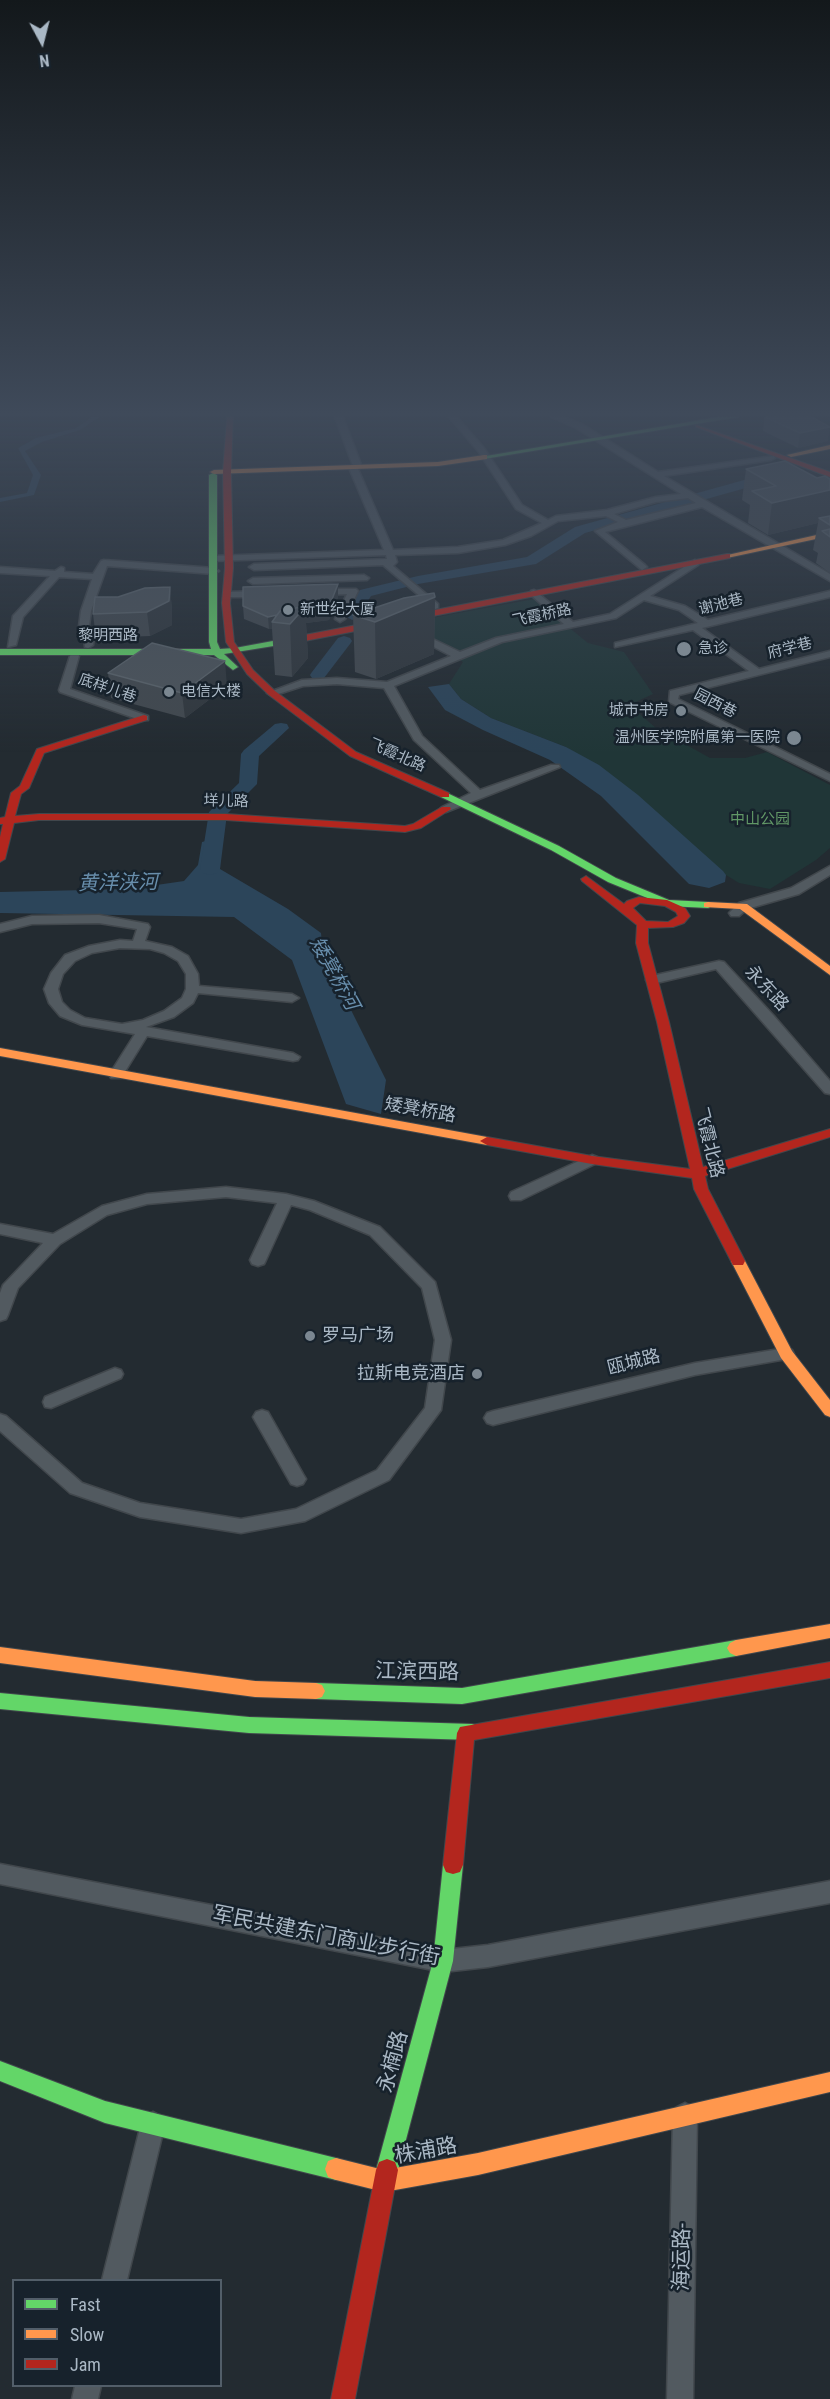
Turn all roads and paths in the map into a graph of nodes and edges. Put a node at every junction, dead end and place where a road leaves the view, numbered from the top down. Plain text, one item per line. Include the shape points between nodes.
1 (214, 529) edge
2 (229, 529) edge
3 (380, 529) edge
4 (536, 529) edge
5 (605, 529) edge
6 (746, 529) edge
7 (820, 529) edge
8 (830, 534) edge
9 (772, 544) junction
10 (389, 551) junction
11 (303, 555) junction
12 (392, 562) junction
13 (230, 563) junction
14 (695, 563) junction
15 (214, 565) junction
16 (303, 566) junction
17 (642, 567) junction
18 (0, 570) edge
19 (59, 573) junction
20 (97, 577) junction
21 (364, 578) dead end
22 (830, 578) edge
23 (305, 579) junction
24 (253, 581) dead end
25 (534, 593) junction
26 (272, 594) edge
27 (830, 594) edge
28 (227, 595) junction
29 (645, 597) junction
30 (435, 606) junction
31 (340, 619) dead end
32 (393, 621) junction
33 (707, 624) junction
34 (571, 625) junction
35 (694, 627) junction
36 (618, 645) dead end
37 (233, 646) junction
38 (215, 647) junction
39 (4, 648) edge
40 (81, 648) junction
41 (830, 654) edge
42 (459, 656) junction
43 (757, 672) junction
44 (388, 685) junction
45 (272, 693) junction
46 (144, 718) joint
47 (555, 767) dead end
48 (830, 778) edge
49 (478, 794) junction
50 (461, 802) junction
51 (446, 809) junction
52 (5, 821) edge
53 (0, 859) edge
54 (830, 870) edge
55 (667, 903) junction
56 (739, 910) junction
57 (630, 914) junction
58 (683, 919) junction
59 (643, 924) junction
60 (0, 928) edge
61 (138, 943) junction
62 (830, 972) edge
63 (652, 980) junction
64 (830, 983) edge
65 (193, 989) junction
66 (292, 998) dead end
67 (122, 1028) junction
68 (144, 1031) junction
69 (0, 1052) edge
70 (293, 1057) dead end
71 (116, 1075) junction
72 (830, 1090) edge
73 (830, 1133) edge
74 (591, 1160) junction
75 (696, 1174) junction
76 (516, 1196) dead end
77 (286, 1199) junction
78 (0, 1229) edge
79 (54, 1240) junction
80 (258, 1260) dead end
81 (0, 1315) edge
82 (786, 1354) junction
83 (116, 1374) dead end
84 (51, 1402) dead end
85 (830, 1411) edge
86 (262, 1416) dead end
87 (493, 1418) dead end
88 (0, 1420) edge
89 (297, 1479) dead end
90 (830, 1631) edge
91 (0, 1655) edge
92 (830, 1670) edge
93 (0, 1701) edge
94 (466, 1733) junction
95 (0, 1874) edge
96 (830, 1892) edge
97 (443, 1960) junction
98 (0, 2071) edge
99 (830, 2082) edge
100 (685, 2115) junction
101 (153, 2124) junction
102 (384, 2181) junction
103 (114, 2279) edge
104 (343, 2399) edge
105 (680, 2399) edge

1 - 15 main road
2 - 13 main road
3 - 10 street
4 - 10 street via 505,542 458,550
5 - 17 street via 599,531
6 - 9 street
7 - 9 main road
8 - 9 main road
9 - 14 main road
9 - 17 main road
9 - 22 street
10 - 11 street
10 - 12 street
11 - 13 street
11 - 16 street
12 - 16 street
12 - 30 street via 387,566
13 - 15 street
13 - 16 street
13 - 28 main road
14 - 25 main road
14 - 29 street, 飞霞桥路
15 - 20 street via 104,563
15 - 38 main road
16 - 23 street
17 - 30 main road
18 - 19 street
19 - 20 street
19 - 39 street via 18,616
20 - 40 street via 86,612 83,634 88,638
21 - 23 street
23 - 24 street
23 - 31 street via 306,592 352,591
25 - 32 main road
25 - 34 street
26 - 28 street
27 - 33 street, 谢池巷
28 - 37 main road
29 - 33 street via 682,608
29 - 34 street, 飞霞桥路 via 613,616
30 - 37 main road
32 - 37 main road
32 - 42 street
33 - 35 street, 谢池巷
34 - 42 street, 飞霞桥路 via 499,640
35 - 36 street, 谢池巷
35 - 43 street
37 - 38 main road, 黎明西路
37 - 45 main road, 飞霞北路 via 250,672
38 - 40 main road, 黎明西路
38 - 51 main road, 飞霞北路 via 265,701 306,732
39 - 40 main road, 黎明西路
40 - 46 street, 底样儿巷 via 64,690
41 - 43 street, 府学巷
42 - 44 street, 飞霞桥路
43 - 48 street, 园西巷 via 674,693 673,700
44 - 45 street, 飞霞桥路 via 302,683
44 - 49 street via 418,738
45 - 50 main road, 飞霞北路 via 352,754
46 - 52 main road via 40,751
47 - 49 street
49 - 50 street
50 - 51 street
50 - 55 main road, 飞霞北路 via 612,880
51 - 52 main road, 垟儿路 via 405,829 226,818 39,817
51 - 57 main road, 飞霞北路 via 521,840 565,864
52 - 53 main road
54 - 56 street via 795,891
55 - 56 main road
55 - 57 main road via 635,901 627,908
55 - 58 main road, 飞霞北路 via 684,913
56 - 58 main road
56 - 62 main road
56 - 64 main road
57 - 59 main road, 飞霞北路
58 - 59 main road via 669,925
59 - 63 main road, 飞霞北路 via 642,943
60 - 61 street via 32,920 99,920 144,927
61 - 65 street via 168,950 183,959 192,974
61 - 67 street via 89,950 70,958 57,973 51,990 65,1013 82,1021
63 - 72 street, 永东路 via 719,965
63 - 75 main road, 飞霞北路
65 - 66 street
65 - 67 street via 188,1000 169,1014
67 - 68 street
68 - 70 street
68 - 71 street
69 - 71 main road, 矮凳桥路
71 - 74 main road, 矮凳桥路
73 - 75 main road, 矮凳桥路
74 - 75 main road, 矮凳桥路
74 - 76 street
75 - 82 main road, 飞霞北路
77 - 79 street via 226,1192 147,1199 102,1211
77 - 80 street
77 - 88 street via 375,1231 429,1286 443,1340 433,1410 383,1475 299,1516 241,1526 140,1510 76,1488
78 - 79 street
79 - 81 street via 10,1285
82 - 85 main road, 飞霞北路
82 - 87 street, 瓯城路 via 695,1369
83 - 84 street
86 - 89 street
90 - 91 main road, 江滨西路 via 462,1696 255,1689
92 - 94 main road
93 - 94 main road via 249,1725
94 - 97 main road, 永楠路
95 - 97 street, 军民共建东门商业步行街
96 - 97 street, 军民共建东门商业步行街 via 488,1956
97 - 102 main road, 永楠路
98 - 101 main road, 株浦路 via 105,2112
99 - 100 main road, 株浦路
100 - 102 main road, 株浦路 via 478,2164
100 - 105 street, 海运路-
101 - 102 main road, 株浦路
101 - 103 street
102 - 104 main road, 永楠路

